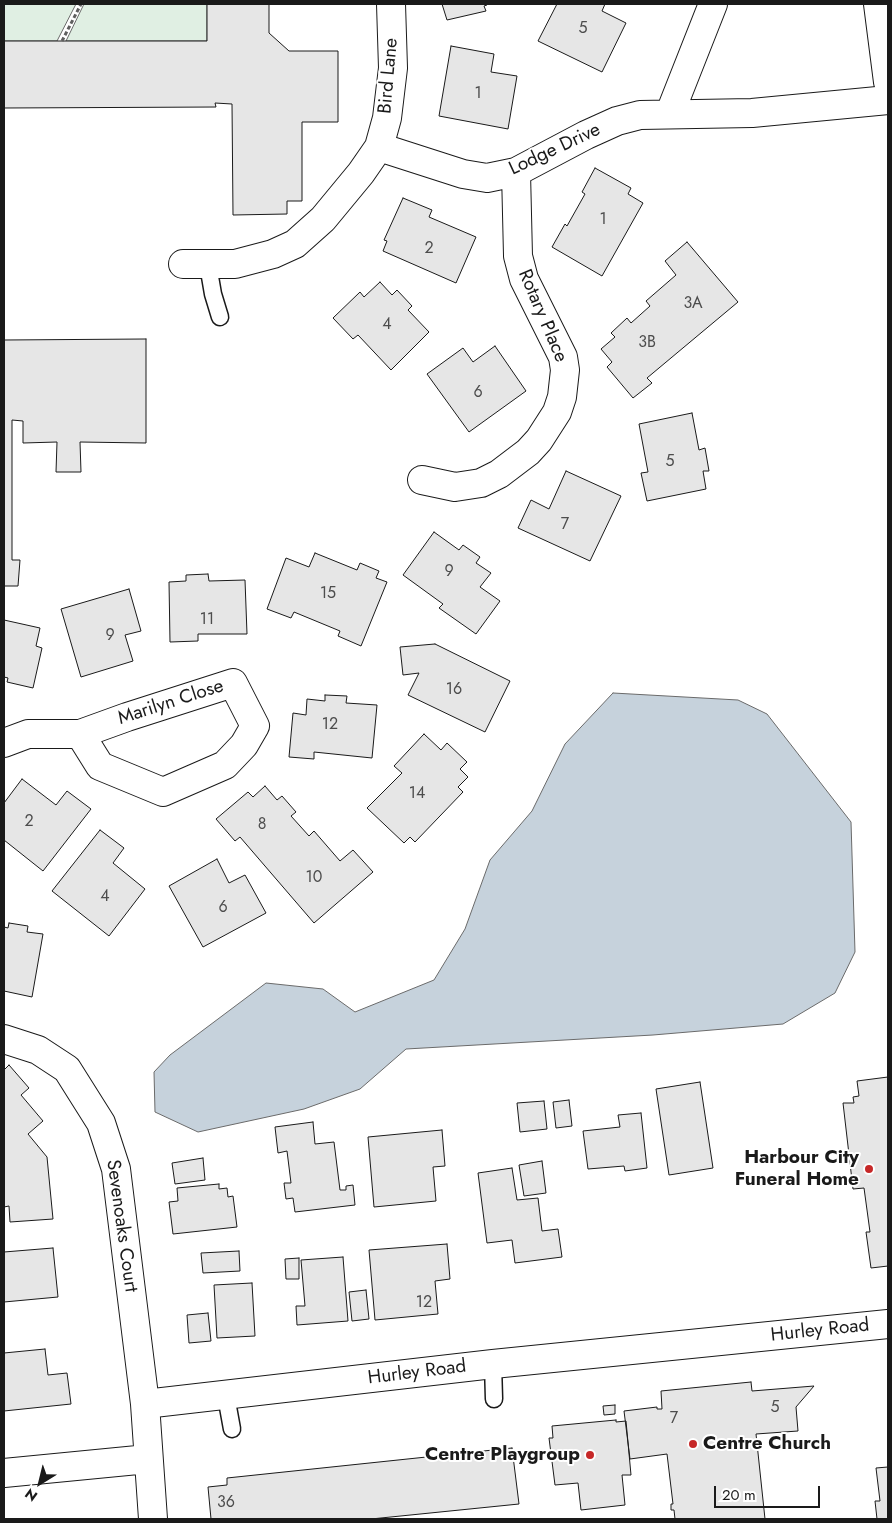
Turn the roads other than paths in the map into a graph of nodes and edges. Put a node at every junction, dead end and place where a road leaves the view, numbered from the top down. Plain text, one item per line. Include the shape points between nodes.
1 (391, 4) edge
2 (713, 4) edge
3 (878, 4) edge
4 (888, 82) edge
5 (888, 100) edge
6 (670, 113) junction
7 (379, 147) junction
8 (516, 172) junction
9 (195, 265) joint
10 (220, 317) dead end
11 (422, 480) dead end
12 (80, 734) junction
13 (4, 743) edge
14 (4, 1039) edge
15 (888, 1324) edge
16 (493, 1364) junction
17 (226, 1396) junction
18 (494, 1399) dead end
19 (145, 1404) junction
20 (232, 1429) dead end
21 (148, 1459) junction
22 (4, 1473) edge
23 (152, 1519) edge

1 - 7 street, Bird Lane via 393,68
2 - 6 street
3 - 4 street
5 - 6 street, Lodge Drive via 752,113
6 - 8 street, Lodge Drive via 617,121
7 - 8 street, Lodge Drive via 463,174 487,178
7 - 9 street via 323,219 295,244 255,259
8 - 11 street, Rotary Place via 518,256 524,279 566,370 558,412 528,452 499,474 468,486 455,487
9 - 10 lane via 213,294
12 - 12 street, Marilyn Close via 233,683 255,726 244,745 225,765 163,792 100,766
12 - 13 street, Marilyn Close via 28,734
14 - 19 street, Sevenoaks Court via 38,1050 68,1069 101,1123 116,1169
15 - 16 street, Hurley Road
16 - 17 street, Hurley Road
16 - 18 lane
17 - 19 street, Hurley Road
17 - 20 lane
19 - 21 street
21 - 22 street
21 - 23 street

